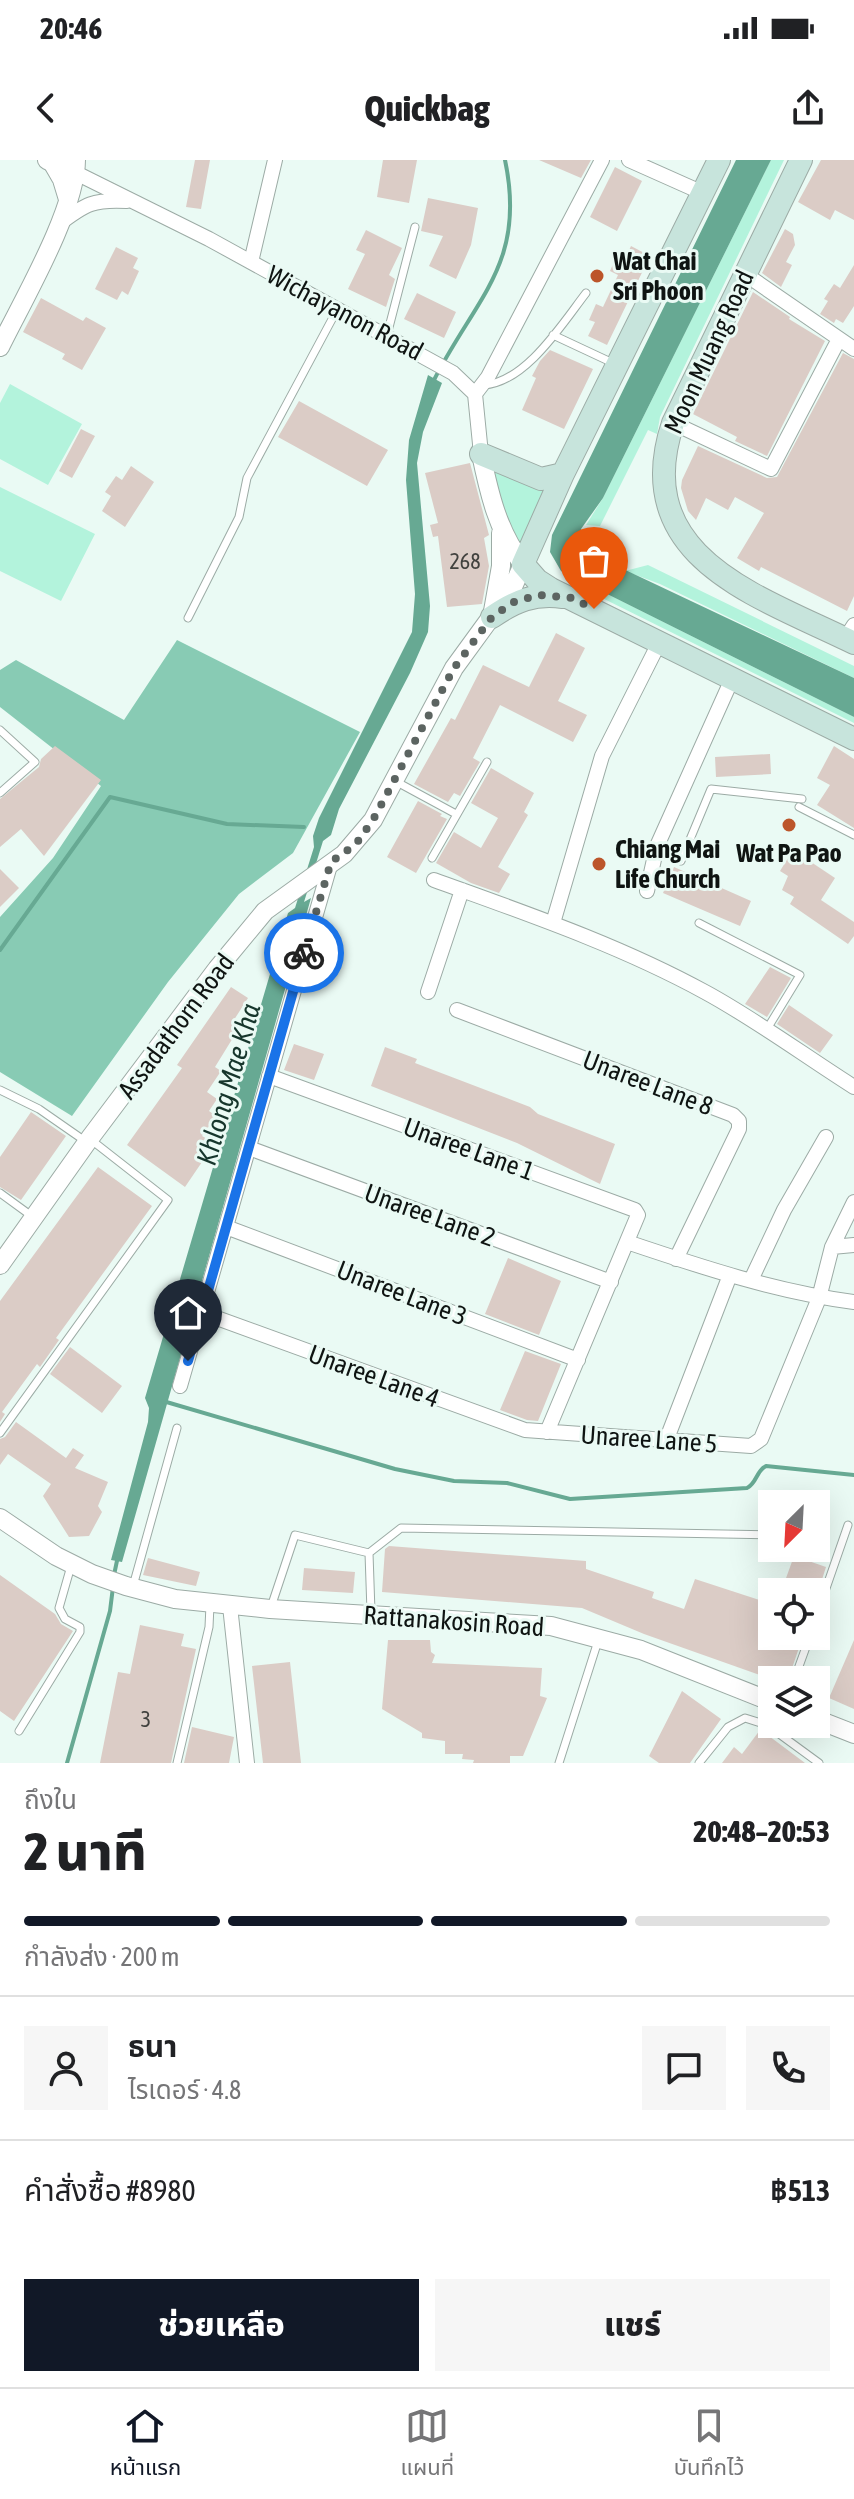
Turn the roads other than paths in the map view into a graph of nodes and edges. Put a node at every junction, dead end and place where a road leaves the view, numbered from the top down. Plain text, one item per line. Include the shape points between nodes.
1 (48, 160) edge
2 (275, 160) edge
3 (602, 160) edge
4 (629, 160) edge
5 (719, 160) edge
6 (801, 160) edge
7 (76, 166) edge
8 (703, 193) junction
9 (136, 202) junction
10 (67, 203) junction
11 (59, 225) junction
12 (415, 227) dead end
13 (251, 262) junction
14 (745, 274) junction
15 (586, 293) dead end
16 (338, 308) junction
17 (387, 335) junction
18 (553, 335) junction
19 (839, 339) junction
20 (0, 347) edge
21 (854, 349) edge
22 (617, 365) junction
23 (478, 389) junction
24 (673, 423) junction
25 (481, 454) junction
26 (563, 474) junction
27 (501, 527) junction
28 (540, 527) junction
29 (523, 564) junction
30 (572, 598) junction
31 (492, 617) junction
32 (188, 618) dead end
33 (851, 636) edge
34 (659, 643) junction
35 (732, 679) junction
36 (0, 730) edge
37 (854, 739) edge
38 (487, 762) dead end
39 (393, 780) junction
40 (0, 793) edge
41 (456, 814) junction
42 (854, 835) edge
43 (432, 858) dead end
44 (681, 861) dead end
45 (324, 867) junction
46 (434, 880) dead end
47 (462, 890) junction
48 (647, 891) dead end
49 (553, 923) junction
50 (699, 923) dead end
51 (428, 992) dead end
52 (457, 1010) dead end
53 (766, 1031) junction
54 (269, 1076) junction
55 (854, 1087) edge
56 (0, 1090) edge
57 (826, 1137) dead end
58 (88, 1140) junction
59 (249, 1148) junction
60 (0, 1193) edge
61 (854, 1202) edge
62 (33, 1217) junction
63 (226, 1227) junction
64 (627, 1242) junction
65 (854, 1245) edge
66 (832, 1247) junction
67 (676, 1259) junction
68 (0, 1265) edge
69 (730, 1275) junction
70 (751, 1280) junction
71 (611, 1282) junction
72 (819, 1298) junction
73 (854, 1302) edge
74 (203, 1313) junction
75 (578, 1360) junction
76 (180, 1386) dead end
77 (177, 1428) dead end
78 (547, 1432) junction
79 (0, 1433) edge
80 (666, 1441) junction
81 (0, 1518) edge
82 (848, 1525) dead end
83 (758, 1535) edge
84 (369, 1553) junction
85 (72, 1564) junction
86 (830, 1578) edge
87 (129, 1588) junction
88 (210, 1604) junction
89 (230, 1606) junction
90 (270, 1609) junction
91 (371, 1616) junction
92 (599, 1639) junction
93 (758, 1696) edge
94 (830, 1725) edge
95 (19, 1731) dead end
96 (854, 1734) edge
97 (177, 1763) edge
98 (247, 1763) edge
99 (559, 1763) edge
100 (699, 1763) edge
101 (819, 1763) edge

1 - 7 street, Wichayanon Road
1 - 10 street
2 - 13 street
3 - 23 street
4 - 8 street
5 - 8 main road
6 - 14 main road, Moon Muang Road
7 - 9 street, Wichayanon Road
7 - 10 street
8 - 22 main road
9 - 11 street via 87,204
9 - 13 street, Wichayanon Road
10 - 11 street
11 - 20 street
12 - 17 lane
13 - 16 street, Wichayanon Road
14 - 19 street
14 - 24 main road, Moon Muang Road
15 - 18 lane
16 - 17 street, Wichayanon Road
16 - 32 lane via 247,478 239,517
17 - 23 street, Wichayanon Road
18 - 22 lane
18 - 23 lane via 519,372
19 - 21 street
19 - 24 street via 771,469
22 - 26 main road
23 - 25 street
24 - 33 main road, Moon Muang Road via 663,478 672,518 688,546 728,579
25 - 26 main road via 541,479
25 - 27 street
26 - 28 main road
27 - 29 street
27 - 31 street
28 - 29 main road
28 - 30 main road via 538,556
29 - 30 main road via 543,585
29 - 31 street, Assadathorn Road
30 - 31 main road via 531,597
30 - 34 main road
31 - 39 street, Assadathorn Road via 454,668
34 - 35 main road
34 - 49 street via 602,756
35 - 37 main road
35 - 48 street via 657,846
36 - 40 lane via 35,762
38 - 41 lane
39 - 41 lane
39 - 45 street, Assadathorn Road via 356,844
41 - 43 lane
42 - 44 lane via 801,803 711,789
45 - 54 street
45 - 58 street, Assadathorn Road via 265,911
46 - 47 street
47 - 49 street
47 - 51 street
49 - 53 street via 708,993
50 - 53 lane via 800,975
52 - 67 street, Unaree Lane 8 via 739,1121
53 - 55 street
54 - 59 street
54 - 64 street, Unaree Lane 1 via 635,1210 638,1215
56 - 58 lane
57 - 70 street
58 - 62 street, Assadathorn Road
58 - 79 lane via 168,1200
59 - 63 street
59 - 71 street, Unaree Lane 2
60 - 62 lane
61 - 66 street
62 - 68 street, Assadathorn Road
63 - 74 street
63 - 75 street, Unaree Lane 3
64 - 67 street
64 - 71 street
65 - 66 street
66 - 72 street
67 - 69 street
69 - 70 street
69 - 80 street
70 - 72 street
71 - 75 street
72 - 73 street
72 - 80 street, Unaree Lane 5 via 761,1439 751,1446
74 - 76 street
74 - 78 street, Unaree Lane 4 via 511,1426
75 - 78 street
77 - 87 lane
78 - 80 street, Unaree Lane 5
81 - 85 street
82 - 86 lane
83 - 84 lane via 401,1528
84 - 90 lane via 295,1535
84 - 91 lane
85 - 87 street, Rattanakosin Road
85 - 95 lane via 59,1608 80,1632
87 - 88 street, Rattanakosin Road
88 - 89 street, Rattanakosin Road
88 - 97 lane
89 - 90 street, Rattanakosin Road
89 - 98 street
90 - 91 street, Rattanakosin Road
91 - 92 street, Rattanakosin Road via 551,1626
92 - 93 street, Rattanakosin Road
92 - 99 lane
94 - 96 street
100 - 101 lane via 728,1727 745,1718 767,1725

